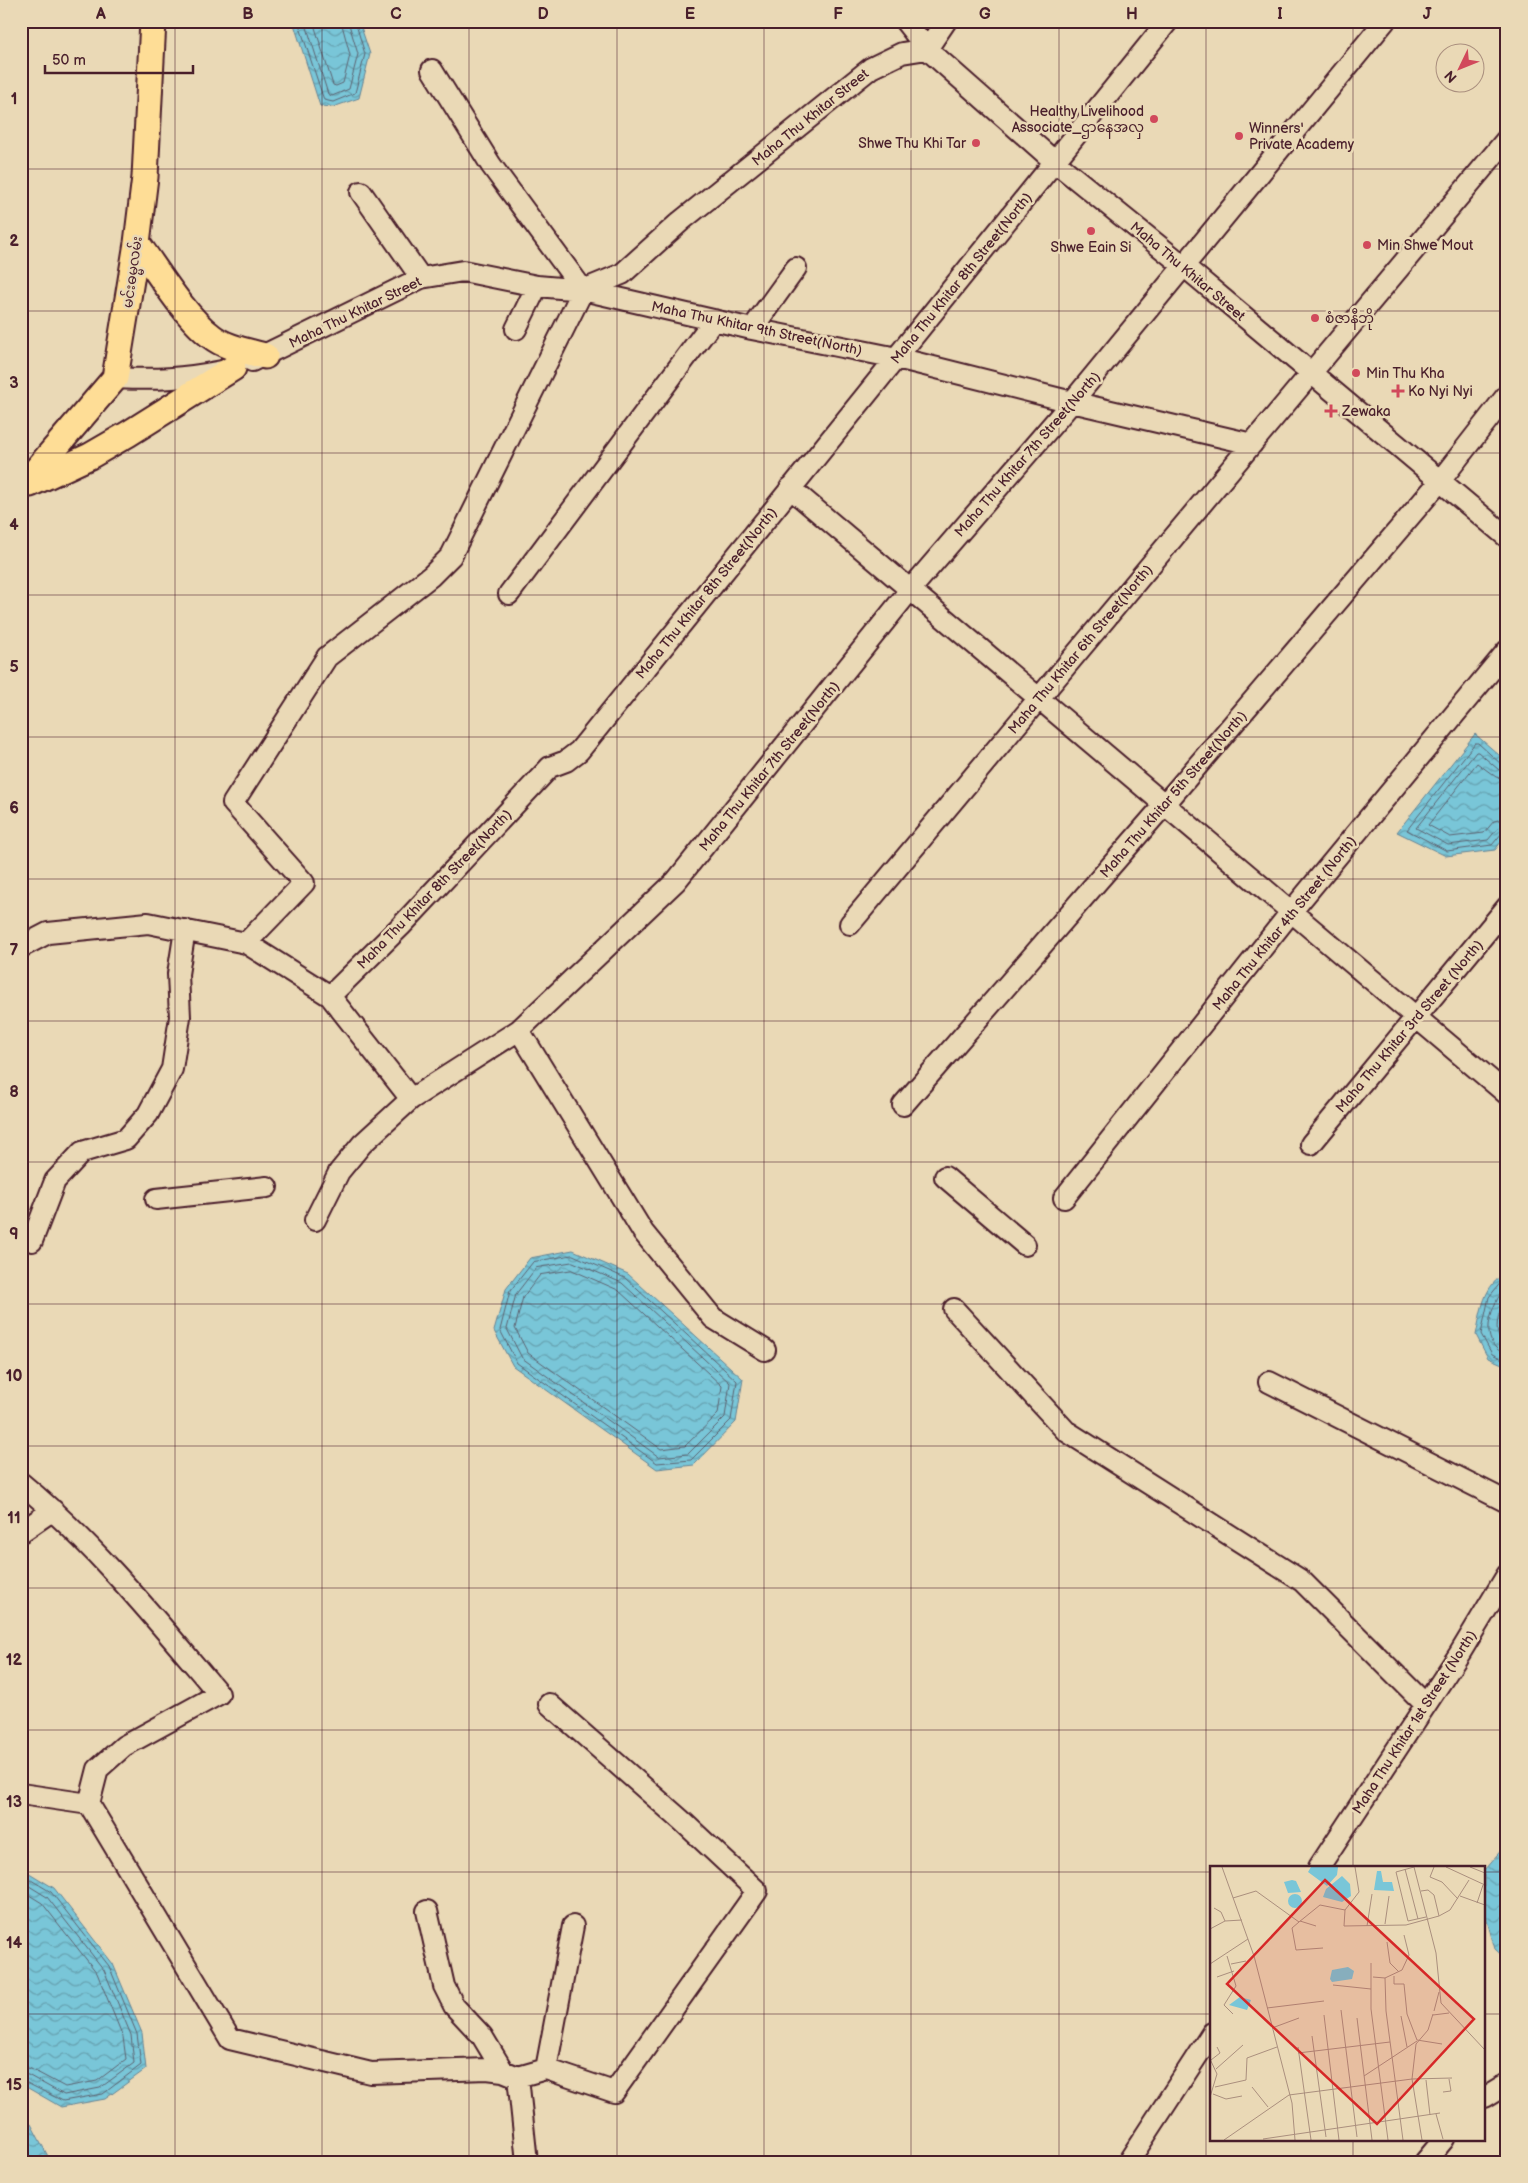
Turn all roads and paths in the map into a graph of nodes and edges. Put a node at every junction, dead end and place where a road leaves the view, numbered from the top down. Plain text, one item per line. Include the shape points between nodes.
1 (153, 21) edge
2 (905, 21) edge
3 (946, 21) edge
4 (1168, 21) edge
5 (1385, 21) edge
6 (927, 49) junction
7 (432, 70) dead end
8 (1507, 139) edge
9 (1056, 162) junction
10 (361, 192) dead end
11 (137, 242) junction
12 (1185, 267) junction
13 (796, 268) dead end
14 (421, 278) junction
15 (538, 286) junction
16 (583, 290) junction
17 (714, 320) junction
18 (516, 329) dead end
19 (752, 329) junction
20 (265, 356) junction
21 (897, 358) junction
22 (233, 368) junction
23 (1310, 374) junction
24 (115, 378) junction
25 (1507, 396) edge
26 (1072, 402) junction
27 (1252, 444) junction
28 (1440, 481) junction
29 (21, 488) edge
30 (790, 488) junction
31 (1507, 537) edge
32 (910, 590) junction
33 (509, 594) dead end
34 (1507, 651) edge
35 (1039, 699) junction
36 (1164, 805) junction
37 (1507, 907) edge
38 (1291, 912) junction
39 (850, 924) dead end
40 (184, 930) junction
41 (246, 943) junction
42 (21, 947) edge
43 (330, 996) junction
44 (1415, 1017) junction
45 (519, 1030) junction
46 (1507, 1094) edge
47 (411, 1099) junction
48 (903, 1105) dead end
49 (1311, 1144) dead end
50 (945, 1177) dead end
51 (267, 1187) dead end
52 (156, 1198) dead end
53 (1064, 1198) dead end
54 (315, 1220) dead end
55 (32, 1241) dead end
56 (1025, 1245) dead end
57 (954, 1309) dead end
58 (765, 1350) dead end
59 (1268, 1382) dead end
60 (21, 1483) edge
61 (1507, 1502) edge
62 (53, 1510) junction
63 (21, 1532) edge
64 (1507, 1575) edge
65 (549, 1704) dead end
66 (1425, 1704) junction
67 (21, 1794) edge
68 (89, 1804) junction
69 (1321, 1866) edge
70 (427, 1911) dead end
71 (573, 1926) dead end
72 (1210, 2035) edge
73 (546, 2069) junction
74 (510, 2074) junction
75 (1507, 2084) edge
76 (1486, 2097) edge
77 (1443, 2140) edge
78 (527, 2162) edge
79 (1128, 2162) edge
80 (1425, 2162) edge

1 - 11 main road, မင်းဓမ္မလမ်း via 148,140
2 - 6 street
3 - 6 street
4 - 9 street, Maha Thu Khitar 8th Street(North)
5 - 12 street, Maha Thu Khitar 7th Street(North)
6 - 9 street, Maha Thu Khitar Street
6 - 16 street, Maha Thu Khitar Street via 902,54 871,68 681,221 622,274
7 - 16 street via 491,165
8 - 23 street, Maha Thu Khitar 6th Street(North)
9 - 12 street, Maha Thu Khitar Street
9 - 21 street, Maha Thu Khitar 8th Street(North)
10 - 14 street
11 - 20 main road via 199,326 228,345
11 - 24 main road, မင်းဓမ္မလမ်း
12 - 23 street, Maha Thu Khitar Street
12 - 26 street, Maha Thu Khitar 7th Street(North)
13 - 19 street
14 - 15 street, Maha Thu Khitar Street via 463,272
14 - 20 street, Maha Thu Khitar Street
15 - 16 street, Maha Thu Khitar Street
15 - 18 street
16 - 17 street, Maha Thu Khitar 9th Street(North)
16 - 41 street via 451,556 431,576 327,657 233,803 304,883
17 - 19 street, Maha Thu Khitar 9th Street(North)
17 - 33 street
19 - 21 street, Maha Thu Khitar 9th Street(North)
20 - 22 street, Maha Thu Khitar Street
21 - 26 street, Maha Thu Khitar 9th Street(North)
21 - 30 street, Maha Thu Khitar 8th Street(North)
22 - 24 street, Maha Thu Khitar Street via 186,378
22 - 29 main road via 90,456
23 - 27 street, Maha Thu Khitar 6th Street(North)
23 - 28 street, Maha Thu Khitar Street
24 - 29 main road
25 - 28 street, Maha Thu Khitar 5th Street(North)
26 - 27 street, Maha Thu Khitar 9th Street(North)
26 - 32 street, Maha Thu Khitar 7th Street(North)
27 - 35 street, Maha Thu Khitar 6th Street(North)
28 - 31 street, Maha Thu Khitar Street
28 - 36 street, Maha Thu Khitar 5th Street(North)
30 - 32 street
30 - 43 street, Maha Thu Khitar 8th Street(North) via 580,751 550,767 401,926
32 - 35 street
32 - 45 street, Maha Thu Khitar 7th Street(North) via 676,881
34 - 38 street, Maha Thu Khitar 4th Street (North)
35 - 36 street
35 - 39 street, Maha Thu Khitar 6th Street(North)
36 - 38 street
36 - 48 street, Maha Thu Khitar 5th Street(North)
37 - 44 street, Maha Thu Khitar 3rd Street (North)
38 - 44 street
38 - 53 street, Maha Thu Khitar 4th Street (North)
40 - 41 street
40 - 42 street via 148,923 48,933
40 - 55 street via 178,974 180,1017 172,1069 148,1114 126,1139 82,1152 55,1181
41 - 43 street
43 - 47 street
44 - 46 street
44 - 49 street, Maha Thu Khitar 3rd Street (North)
45 - 47 street, Maha Thu Khitar 7th Street(North)
45 - 58 street via 643,1232 713,1318
47 - 54 street, Maha Thu Khitar 7th Street(North) via 362,1144 339,1172
50 - 56 street
51 - 52 street
57 - 66 street via 1066,1431 1302,1581
59 - 61 street
60 - 62 street
62 - 63 street
62 - 68 street via 139,1599 219,1694 124,1746 98,1770
64 - 66 street, Maha Thu Khitar 1st Street (North)
65 - 73 street via 757,1890 614,2092
66 - 69 street, Maha Thu Khitar 1st Street (North)
67 - 68 street
68 - 74 street via 230,2039 371,2073 478,2069
70 - 74 street via 444,1986 454,2006 482,2036
71 - 73 street
72 - 79 street
73 - 74 street
74 - 78 street
75 - 76 street
77 - 80 street

